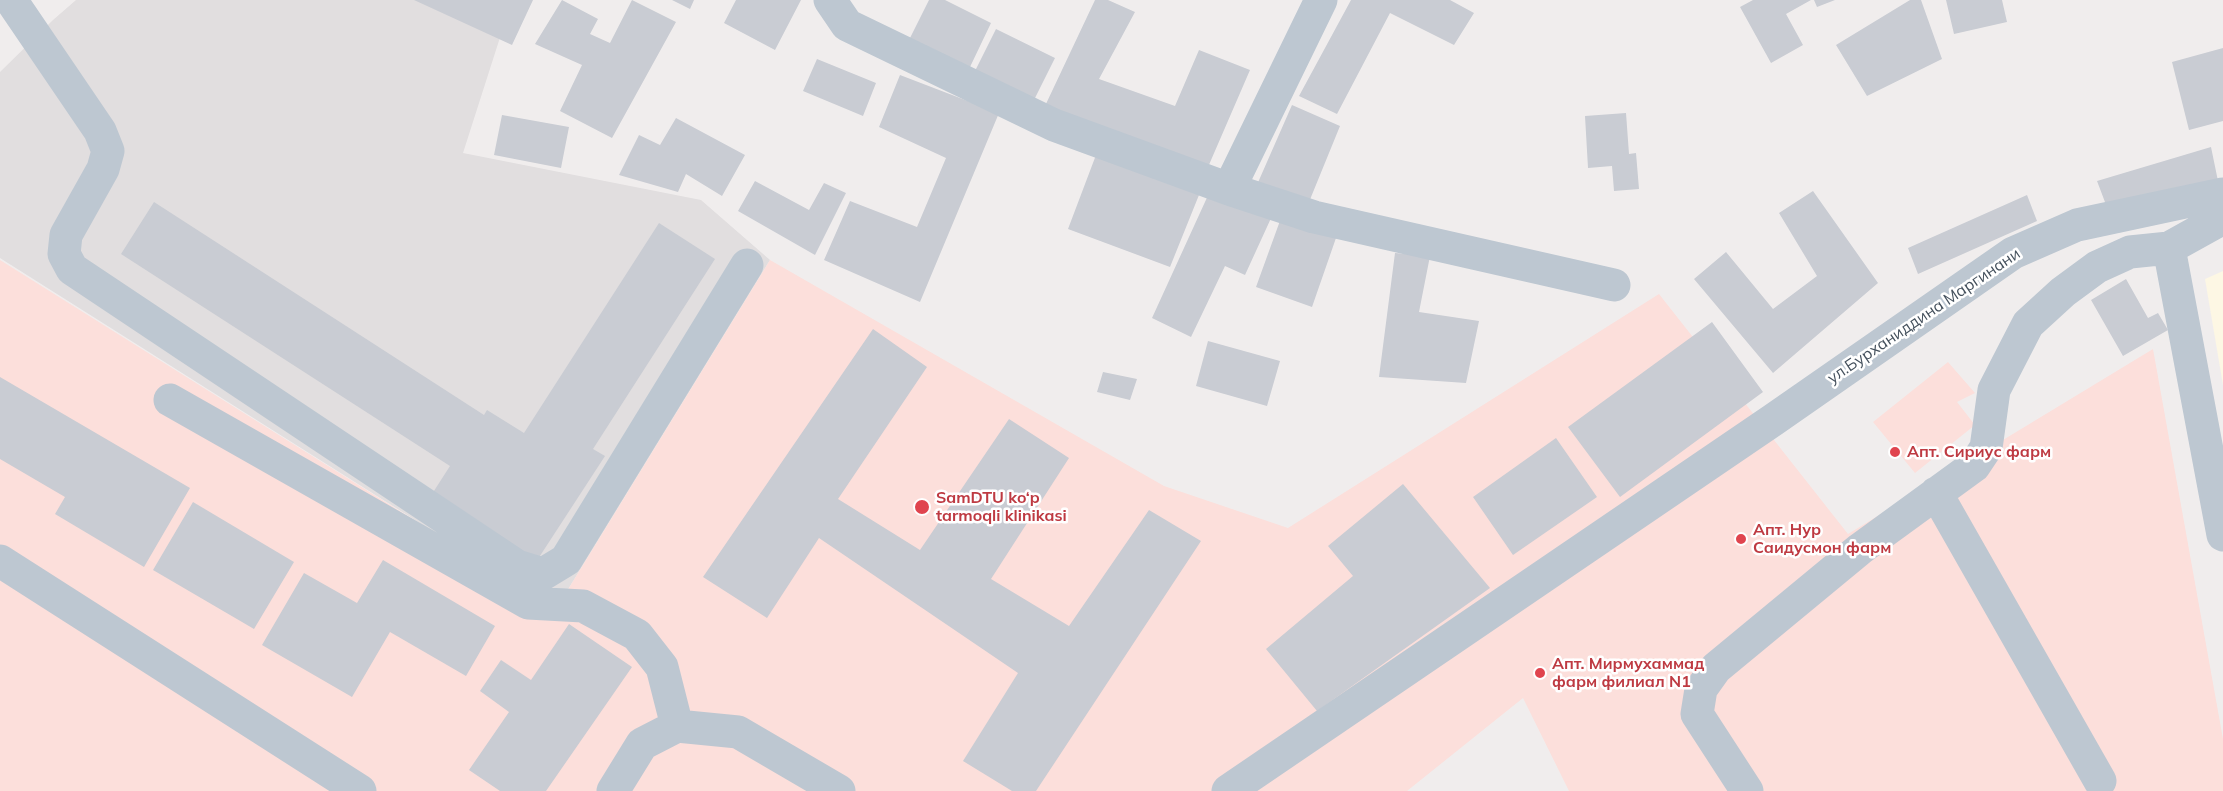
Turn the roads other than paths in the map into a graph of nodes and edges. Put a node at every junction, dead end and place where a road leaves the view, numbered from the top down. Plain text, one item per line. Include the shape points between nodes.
1 (11, 0) edge
2 (830, 0) edge
3 (1321, 0) edge
4 (1229, 189) junction
5 (2223, 194) edge
6 (2223, 218) edge
7 (2169, 248) junction
8 (747, 265) dead end
9 (1614, 285) dead end
10 (170, 400) dead end
11 (1936, 493) junction
12 (2223, 535) edge
13 (0, 561) edge
14 (677, 726) junction
15 (2100, 781) dead end
16 (360, 791) edge
17 (613, 791) edge
18 (839, 791) edge
19 (1228, 791) edge
20 (1747, 791) edge

1 - 8 street via 100,131 108,151 103,169 66,235 64,254 72,269 517,566 543,574 566,560
2 - 4 street via 847,25 1054,125
3 - 4 street
4 - 9 street via 1314,217
5 - 19 street, ул.Бурханиддина Маргинани via 2077,225 2013,253
6 - 7 street
7 - 11 street via 2130,252 2097,267 2028,324 1994,390 1986,448 1974,466
7 - 12 street
10 - 14 street via 528,603 584,606 637,635 662,667
11 - 15 street
11 - 20 street via 1860,549 1725,660 1701,689 1697,714
13 - 16 street
14 - 17 street via 642,744
14 - 18 street via 738,732

